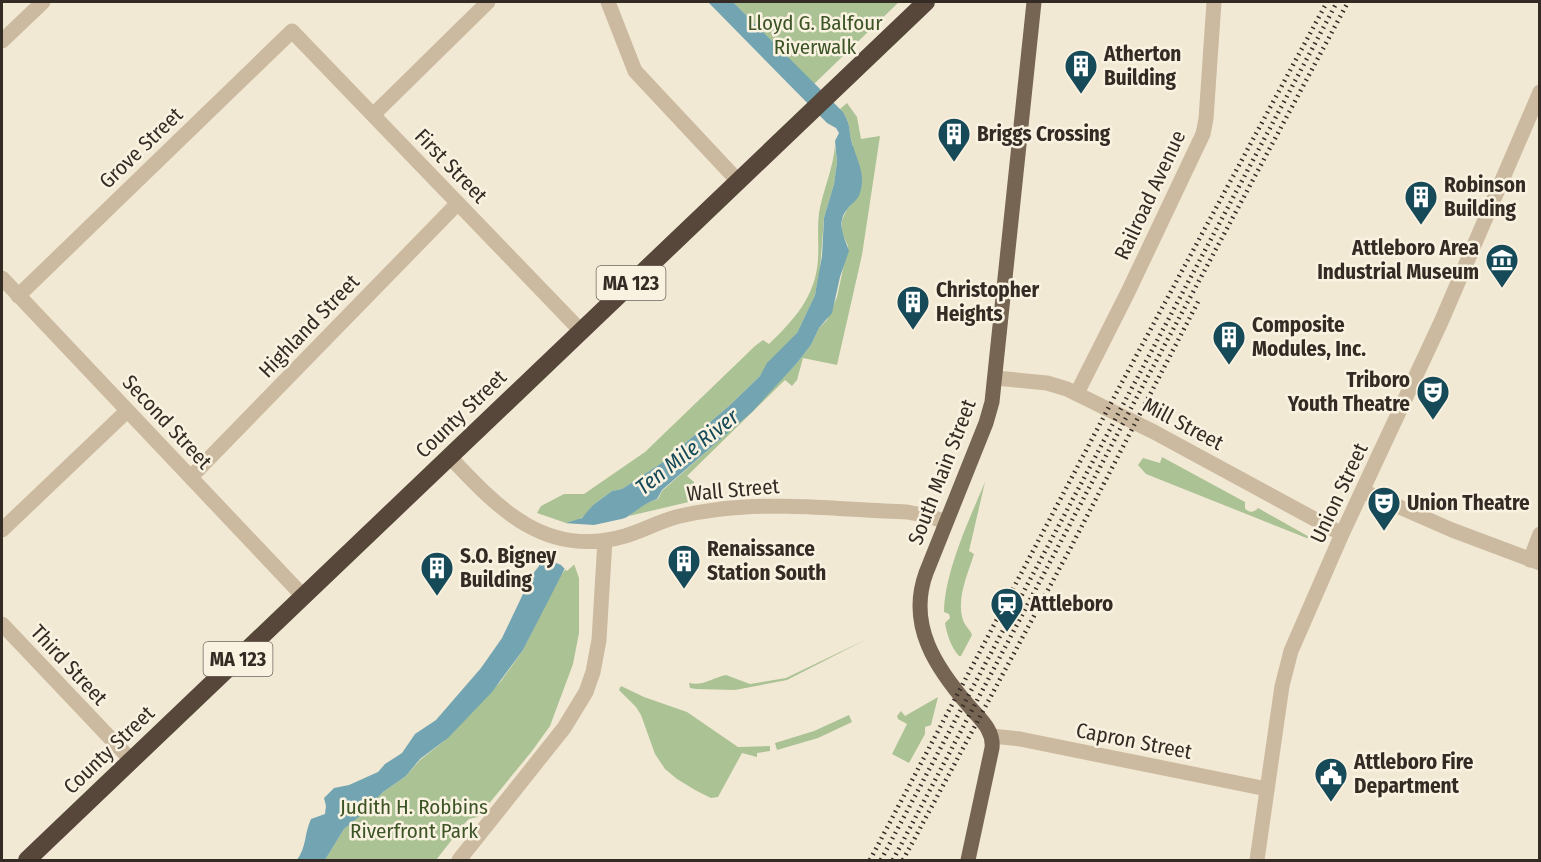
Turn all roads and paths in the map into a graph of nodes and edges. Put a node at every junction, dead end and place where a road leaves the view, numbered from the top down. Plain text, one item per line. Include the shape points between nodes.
1 (43, 2) edge
2 (488, 2) edge
3 (608, 2) edge
4 (926, 2) edge
5 (1034, 2) edge
6 (1214, 2) edge
7 (292, 31) joint
8 (2, 41) edge
9 (1539, 92) edge
10 (373, 115) junction
11 (738, 181) junction
12 (458, 203) junction
13 (2, 278) edge
14 (18, 296) junction
15 (581, 331) junction
16 (996, 378) junction
17 (1077, 393) junction
18 (127, 411) junction
19 (449, 456) junction
20 (191, 477) junction
21 (1363, 491) junction
22 (945, 521) junction
23 (2, 530) edge
24 (1342, 534) junction
25 (1539, 534) edge
26 (604, 540) junction
27 (1535, 561) edge
28 (303, 596) junction
29 (2, 624) edge
30 (992, 736) junction
31 (131, 760) junction
32 (1267, 789) junction
33 (27, 861) edge
34 (459, 861) edge
35 (968, 861) edge
36 (1257, 861) edge

1 - 8 street
2 - 10 street
3 - 11 street via 635,71
4 - 11 highway, County Street / MA 123
5 - 16 main road, South Main Street
6 - 17 street, Railroad Avenue via 1203,134
7 - 10 street, First Street
7 - 14 street, Grove Street
9 - 21 street, Union Street via 1441,322
10 - 12 street, First Street
11 - 15 highway, County Street / MA 123
12 - 15 street, First Street
12 - 20 street, Highland Street
13 - 14 street, Second Street
14 - 18 street, Second Street
15 - 19 highway, County Street / MA 123
16 - 17 street, Mill Street via 1047,383
16 - 22 main road, South Main Street via 988,417
17 - 24 street, Mill Street
18 - 20 street, Second Street
18 - 23 street
19 - 26 street, Wall Street via 503,510 522,523 552,536
19 - 28 highway, County Street / MA 123
20 - 28 street, Second Street
21 - 24 street, Union Street
21 - 27 street
22 - 26 street, Wall Street via 907,512 753,507 693,513
22 - 30 main road, South Main Street via 922,585 922,627 940,670
24 - 32 street, Union Street via 1286,668
25 - 27 street
26 - 34 street via 599,640 585,692 564,728
28 - 31 highway, County Street / MA 123
29 - 31 street, Third Street
30 - 32 street, Capron Street
30 - 35 main road
31 - 33 highway, County Street / MA 123
32 - 36 street, Union Street

